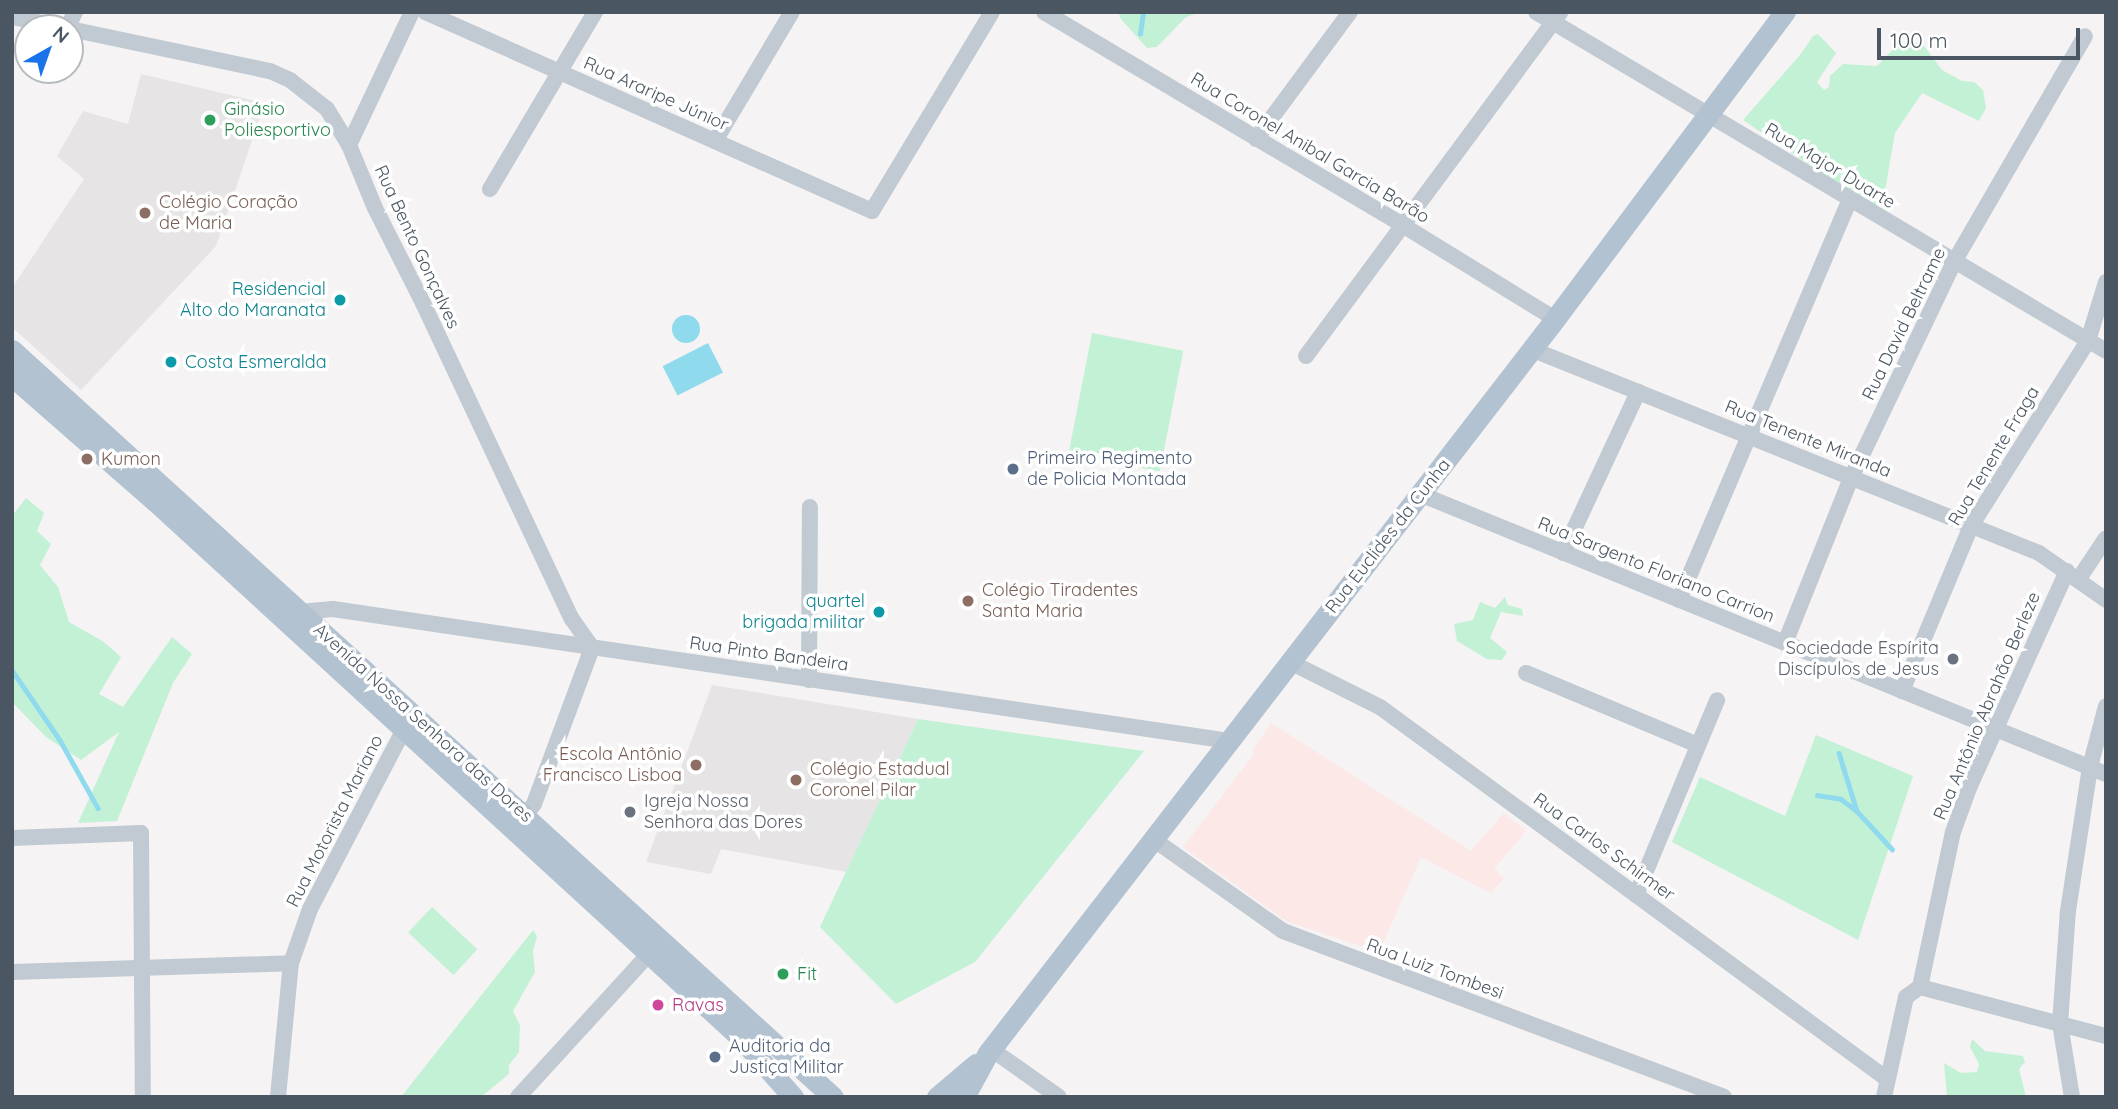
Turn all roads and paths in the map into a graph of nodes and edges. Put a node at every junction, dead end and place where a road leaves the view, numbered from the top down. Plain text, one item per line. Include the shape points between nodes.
1 (412, 12) edge
2 (425, 12) edge
3 (595, 12) edge
4 (792, 12) edge
5 (992, 12) edge
6 (1044, 12) edge
7 (1350, 12) edge
8 (1536, 12) edge
9 (1785, 12) edge
10 (1557, 17) edge
11 (84, 31) edge
12 (2085, 36) dead end
13 (560, 72) junction
14 (1707, 116) junction
15 (1256, 139) junction
16 (715, 141) junction
17 (349, 145) junction
18 (490, 189) dead end
19 (1850, 200) junction
20 (1404, 226) junction
21 (1954, 262) junction
22 (2106, 282) edge
23 (1555, 319) junction
24 (2088, 341) junction
25 (1531, 349) junction
26 (12, 350) edge
27 (2106, 351) edge
28 (1306, 356) dead end
29 (12, 376) edge
30 (1638, 392) junction
31 (1748, 436) junction
32 (1851, 478) junction
33 (1420, 494) junction
34 (810, 507) dead end
35 (1971, 526) junction
36 (2106, 538) edge
37 (1563, 553) junction
38 (2073, 576) junction
39 (1679, 600) junction
40 (2106, 600) edge
41 (297, 619) junction
42 (1785, 643) junction
43 (592, 648) junction
44 (1290, 662) junction
45 (1526, 673) dead end
46 (809, 680) junction
47 (1902, 691) junction
48 (1717, 700) dead end
49 (2106, 706) edge
50 (404, 729) junction
51 (1996, 729) junction
52 (1229, 741) junction
53 (1698, 745) junction
54 (2090, 767) junction
55 (2106, 774) edge
56 (519, 822) junction
57 (12, 838) edge
58 (1153, 839) junction
59 (1636, 894) junction
60 (649, 954) junction
61 (291, 963) junction
62 (142, 968) junction
63 (12, 972) edge
64 (1920, 987) junction
65 (2060, 1024) junction
66 (2106, 1037) edge
67 (989, 1053) junction
68 (1887, 1079) junction
69 (1716, 1095) edge
70 (836, 1096) edge
71 (935, 1096) edge
72 (143, 1097) edge
73 (278, 1097) edge
74 (518, 1097) edge
75 (793, 1097) edge
76 (964, 1097) edge
77 (1059, 1097) edge
78 (1884, 1097) edge
79 (2072, 1097) edge

1 - 17 street
2 - 13 street, Rua Araripe Júnior
3 - 13 street
4 - 16 street
5 - 16 street, Rua Araripe Júnior via 872,211
6 - 15 street, Rua Coronel Anibal Garcia Barão
7 - 15 street
8 - 10 street, Rua Major Duarte
9 - 14 main road, Rua Euclides da Cunha
10 - 14 street, Rua Major Duarte
10 - 20 street
11 - 17 street, Rua Bento Gonçalves via 270,71 290,80 327,109
12 - 21 street, Rua David Beltrame
13 - 16 street, Rua Araripe Júnior
13 - 18 street
14 - 19 street, Rua Major Duarte
14 - 23 main road, Rua Euclides da Cunha
15 - 20 street, Rua Coronel Anibal Garcia Barão
17 - 43 street, Rua Bento Gonçalves via 572,619
19 - 21 street, Rua Major Duarte
19 - 31 street
20 - 23 street, Rua Coronel Anibal Garcia Barão
20 - 28 street
21 - 24 street, Rua Major Duarte
21 - 32 street, Rua David Beltrame
22 - 24 street, Rua Tenente Fraga
23 - 25 main road, Rua Euclides da Cunha
24 - 27 street, Rua Major Duarte
24 - 35 street, Rua Tenente Fraga
25 - 30 street, Rua Tenente Miranda
25 - 33 main road, Rua Euclides da Cunha
26 - 41 main road, Avenida Nossa Senhora das Dores
29 - 41 main road, Avenida Nossa Senhora das Dores
30 - 31 street, Rua Tenente Miranda
30 - 37 street
31 - 32 street, Rua Tenente Miranda
31 - 39 street
32 - 35 street, Rua Tenente Miranda
32 - 42 street, Rua David Beltrame
33 - 37 street, Rua Sargento Floriano Carrion
33 - 44 main road, Rua Euclides da Cunha
34 - 46 street
35 - 38 street, Rua Tenente Miranda via 2039,552
35 - 47 street, Rua Tenente Fraga
36 - 38 street, Rua Antônio Abrahão Berleze
37 - 39 street, Rua Sargento Floriano Carrion
38 - 40 street, Rua Tenente Miranda
38 - 51 street, Rua Antônio Abrahão Berleze
39 - 42 street, Rua Sargento Floriano Carrion
41 - 43 street, Rua Pinto Bandeira via 333,609
41 - 50 main road, Avenida Nossa Senhora das Dores
41 - 56 main road, Avenida Nossa Senhora das Dores
42 - 47 street, Rua Sargento Floriano Carrion
43 - 46 street, Rua Pinto Bandeira
43 - 56 street via 534,804
44 - 52 main road, Rua Euclides da Cunha
44 - 59 street, Rua Carlos Schirmer via 1380,707
45 - 53 street
46 - 52 street, Rua Pinto Bandeira
47 - 51 street, Rua Sargento Floriano Carrion
48 - 53 street
49 - 54 street
50 - 56 main road, Avenida Nossa Senhora das Dores
50 - 61 street, Rua Motorista Mariano via 310,909
51 - 54 street, Rua Sargento Floriano Carrion
51 - 64 street, Rua Antônio Abrahão Berleze via 1953,832
52 - 58 main road, Rua Euclides da Cunha
53 - 59 street
54 - 55 street, Rua Sargento Floriano Carrion
54 - 65 street via 2068,911
56 - 60 main road, Avenida Nossa Senhora das Dores
56 - 70 main road, Avenida Nossa Senhora das Dores
57 - 62 street via 141,833
58 - 67 main road, Rua Euclides da Cunha
58 - 69 street, Rua Luiz Tombesi via 1283,931
59 - 68 street, Rua Carlos Schirmer
60 - 74 street
60 - 75 main road, Avenida Nossa Senhora das Dores via 760,1055
61 - 62 street
61 - 73 street, Rua Motorista Mariano
62 - 63 street
62 - 72 street
64 - 65 street
64 - 68 street, Rua Antônio Abrahão Berleze via 1906,997
65 - 66 street
65 - 79 street
67 - 71 main road, Rua Euclides da Cunha
67 - 76 main road, Rua Euclides da Cunha
67 - 77 street
68 - 78 street, Rua Antônio Abrahão Berleze

